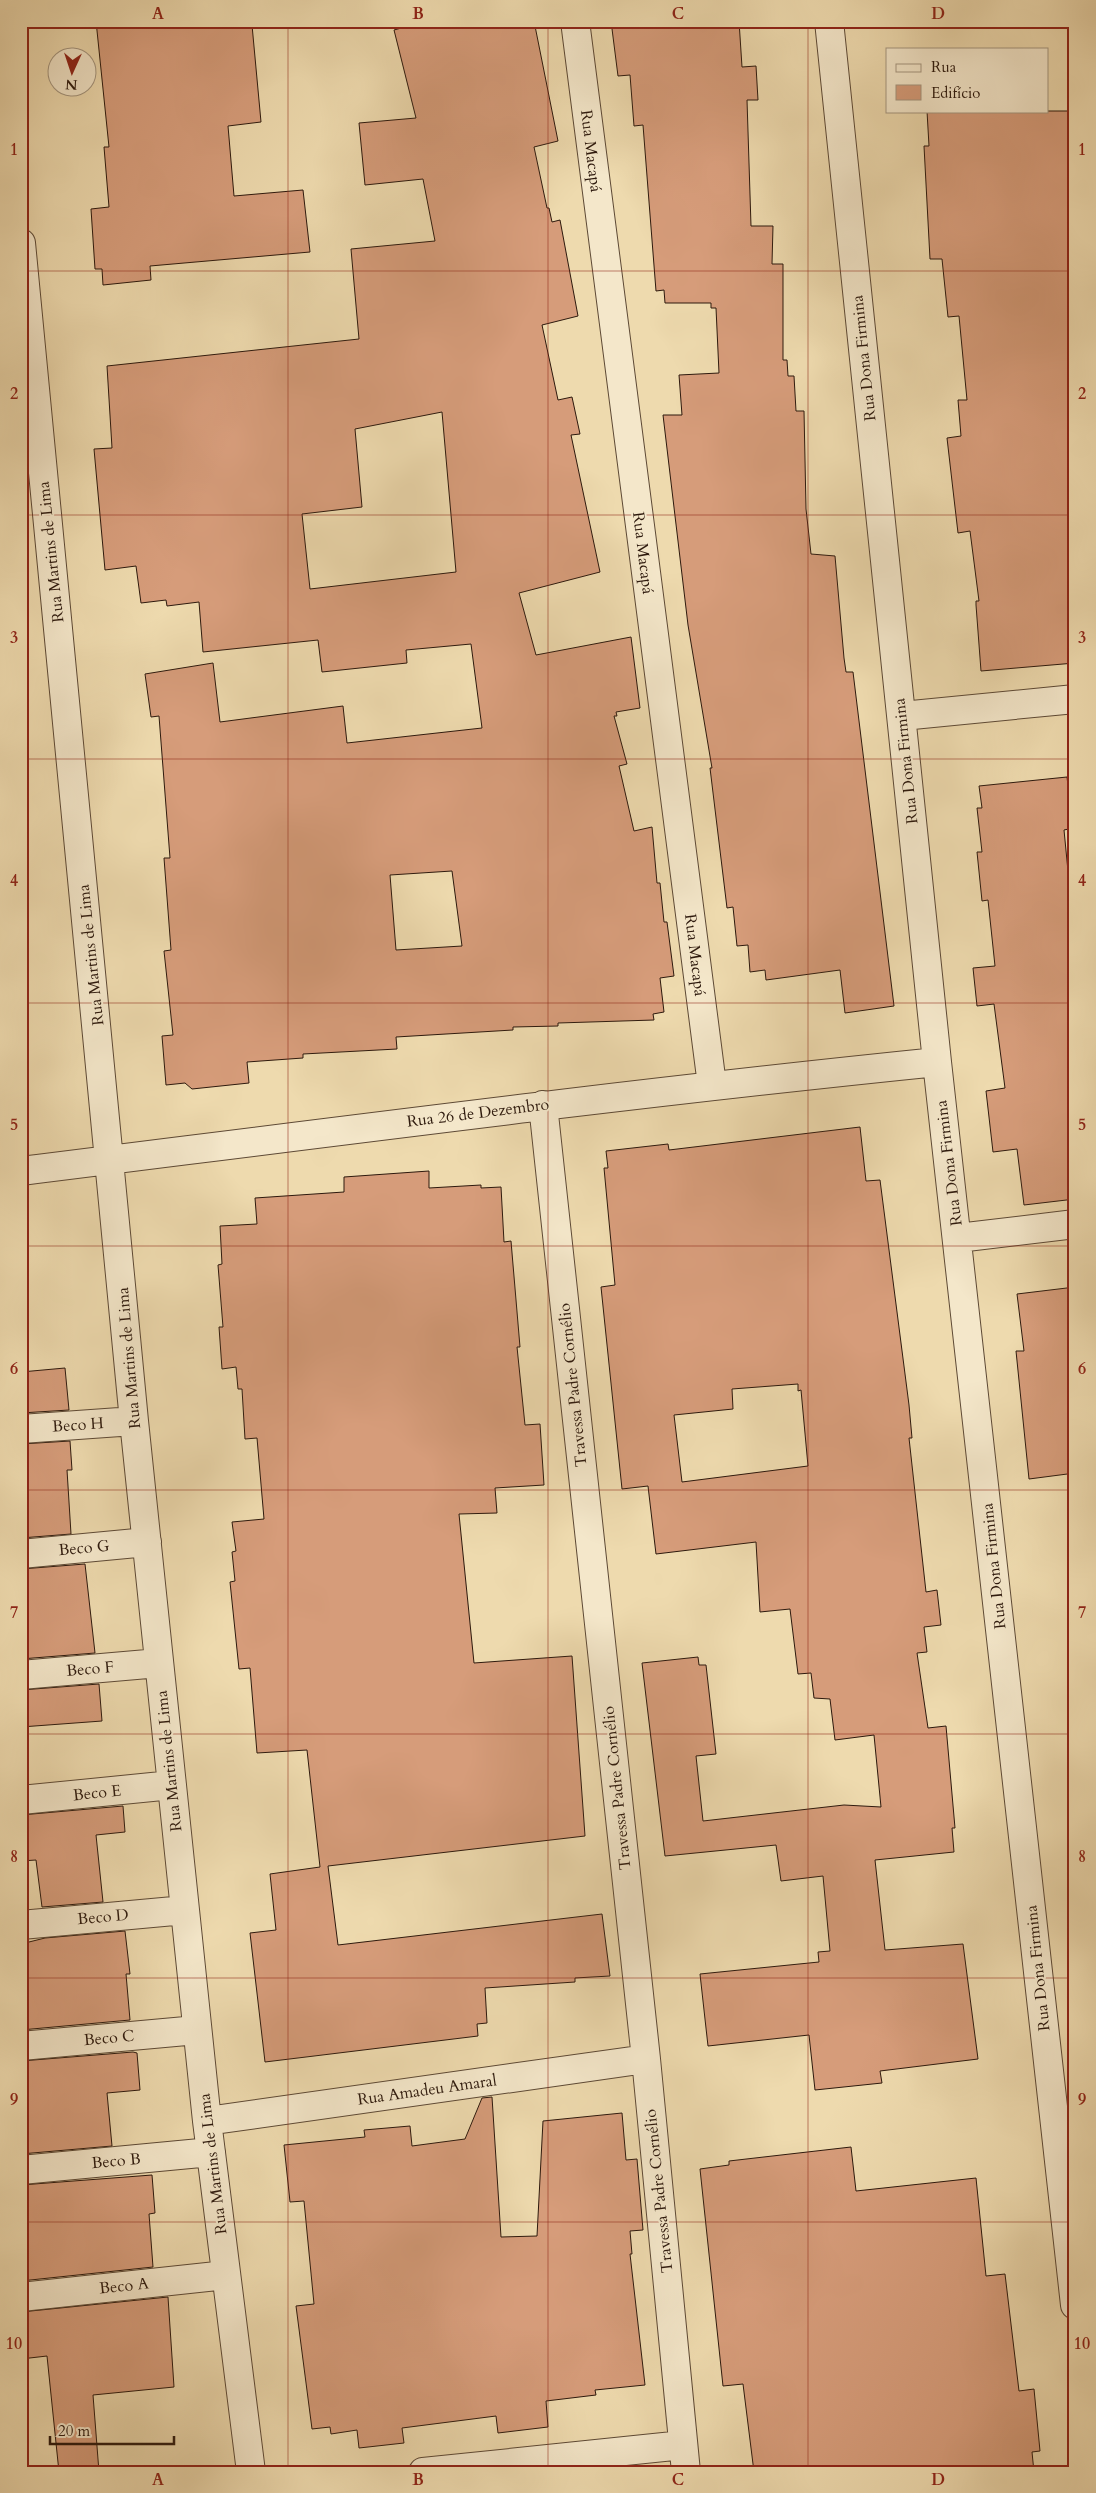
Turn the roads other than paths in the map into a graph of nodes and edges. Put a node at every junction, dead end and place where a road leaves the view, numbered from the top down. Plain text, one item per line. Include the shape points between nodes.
1 (575, 21) edge
2 (829, 21) edge
3 (21, 243) edge
4 (1075, 699) edge
5 (902, 716) junction
6 (937, 1062) junction
7 (712, 1085) junction
8 (543, 1105) junction
9 (111, 1160) junction
10 (21, 1171) edge
11 (1075, 1224) edge
12 (958, 1238) junction
13 (134, 1421) junction
14 (21, 1429) edge
15 (147, 1542) junction
16 (21, 1554) edge
17 (159, 1663) junction
18 (21, 1675) edge
19 (172, 1785) junction
20 (21, 1800) edge
21 (185, 1910) junction
22 (21, 1925) edge
23 (198, 2030) junction
24 (21, 2046) edge
25 (646, 2059) junction
26 (207, 2121) junction
27 (211, 2152) junction
28 (21, 2170) edge
29 (226, 2275) junction
30 (21, 2297) edge
31 (1075, 2305) edge
32 (683, 2444) junction
33 (251, 2472) edge
34 (423, 2472) edge
35 (686, 2472) edge

1 - 7 street, Rua Macapá
2 - 5 street, Rua Dona Firmina
3 - 9 street, Rua Martins de Lima
4 - 5 street
5 - 6 street, Rua Dona Firmina
6 - 7 street, Rua 26 de Dezembro
6 - 12 street, Rua Dona Firmina
7 - 8 street, Rua 26 de Dezembro
8 - 9 street, Rua 26 de Dezembro
8 - 25 street, Travessa Padre Cornélio
9 - 10 street, Rua 26 de Dezembro
9 - 13 street, Rua Martins de Lima
11 - 12 street
12 - 31 street, Rua Dona Firmina
13 - 14 street, Beco H
13 - 15 street, Rua Martins de Lima
15 - 16 street, Beco G
15 - 17 street, Rua Martins de Lima
17 - 18 street, Beco F
17 - 19 street, Rua Martins de Lima
19 - 20 street, Beco E
19 - 21 street, Rua Martins de Lima
21 - 22 street, Beco D
21 - 23 street, Rua Martins de Lima
23 - 24 street, Beco C
23 - 26 street, Rua Martins de Lima
25 - 26 street, Rua Amadeu Amaral
25 - 32 street, Travessa Padre Cornélio
26 - 27 street, Rua Martins de Lima
27 - 28 street, Beco B
27 - 29 street, Rua Martins de Lima
29 - 30 street, Beco A
29 - 33 street, Rua Martins de Lima
32 - 34 street
32 - 35 street, Travessa Padre Cornélio

